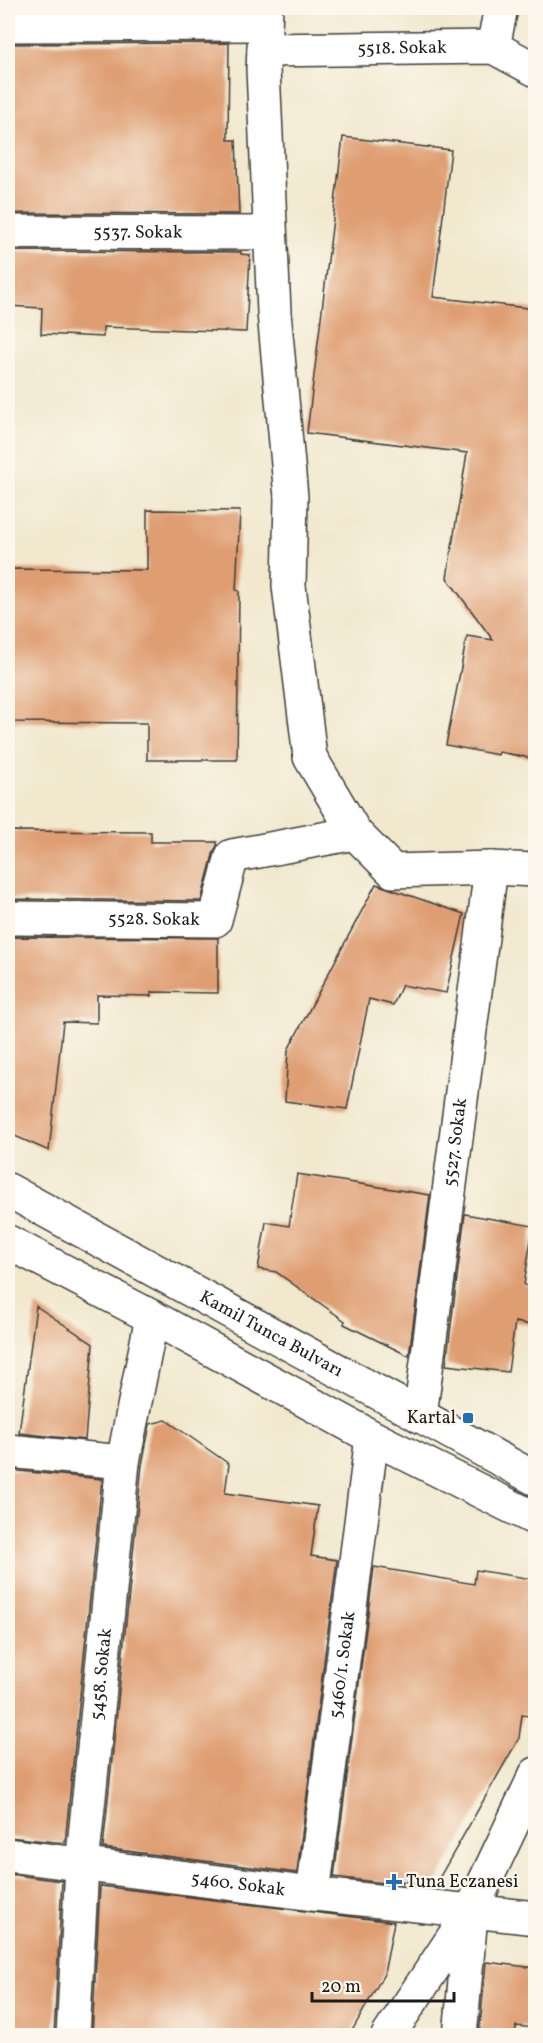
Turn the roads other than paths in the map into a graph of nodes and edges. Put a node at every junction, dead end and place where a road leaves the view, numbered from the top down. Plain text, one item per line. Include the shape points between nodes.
1 (501, 8) edge
2 (8, 25) edge
3 (265, 27) edge
4 (493, 47) junction
5 (536, 70) edge
6 (8, 232) edge
7 (270, 233) junction
8 (355, 833) junction
9 (491, 868) junction
10 (536, 870) edge
11 (8, 918) edge
12 (8, 1190) edge
13 (8, 1242) edge
14 (152, 1317) junction
15 (420, 1416) junction
16 (372, 1437) junction
17 (8, 1451) edge
18 (123, 1462) junction
19 (536, 1479) edge
20 (536, 1519) edge
21 (536, 1774) edge
22 (8, 1855) edge
23 (82, 1866) junction
24 (313, 1894) junction
25 (471, 1911) junction
26 (536, 1918) edge
27 (73, 2036) edge
28 (388, 2036) edge
29 (460, 2036) edge

1 - 4 street
2 - 3 street, 5518. Sokak
3 - 4 street, 5518. Sokak
3 - 7 street via 263,69
4 - 5 street, 5518. Sokak
6 - 7 street, 5537. Sokak
7 - 8 street via 291,496 289,586 310,757
8 - 9 street via 393,871
8 - 11 street, 5528. Sokak via 232,856 215,920
9 - 10 street
9 - 15 street, 5527. Sokak
12 - 15 street, Kamil Tunca Bulvarı
13 - 14 street
14 - 16 street
14 - 18 street, 5458. Sokak
15 - 19 street, Kamil Tunca Bulvarı
16 - 20 street
16 - 24 street, 5460/1. Sokak
17 - 18 street
18 - 23 street, 5458. Sokak
21 - 25 street
22 - 23 street, 5460. Sokak
23 - 24 street, 5460. Sokak
23 - 27 street, 5458. Sokak
24 - 25 street, 5460. Sokak
25 - 26 street, 5460. Sokak
25 - 28 street
25 - 29 street

